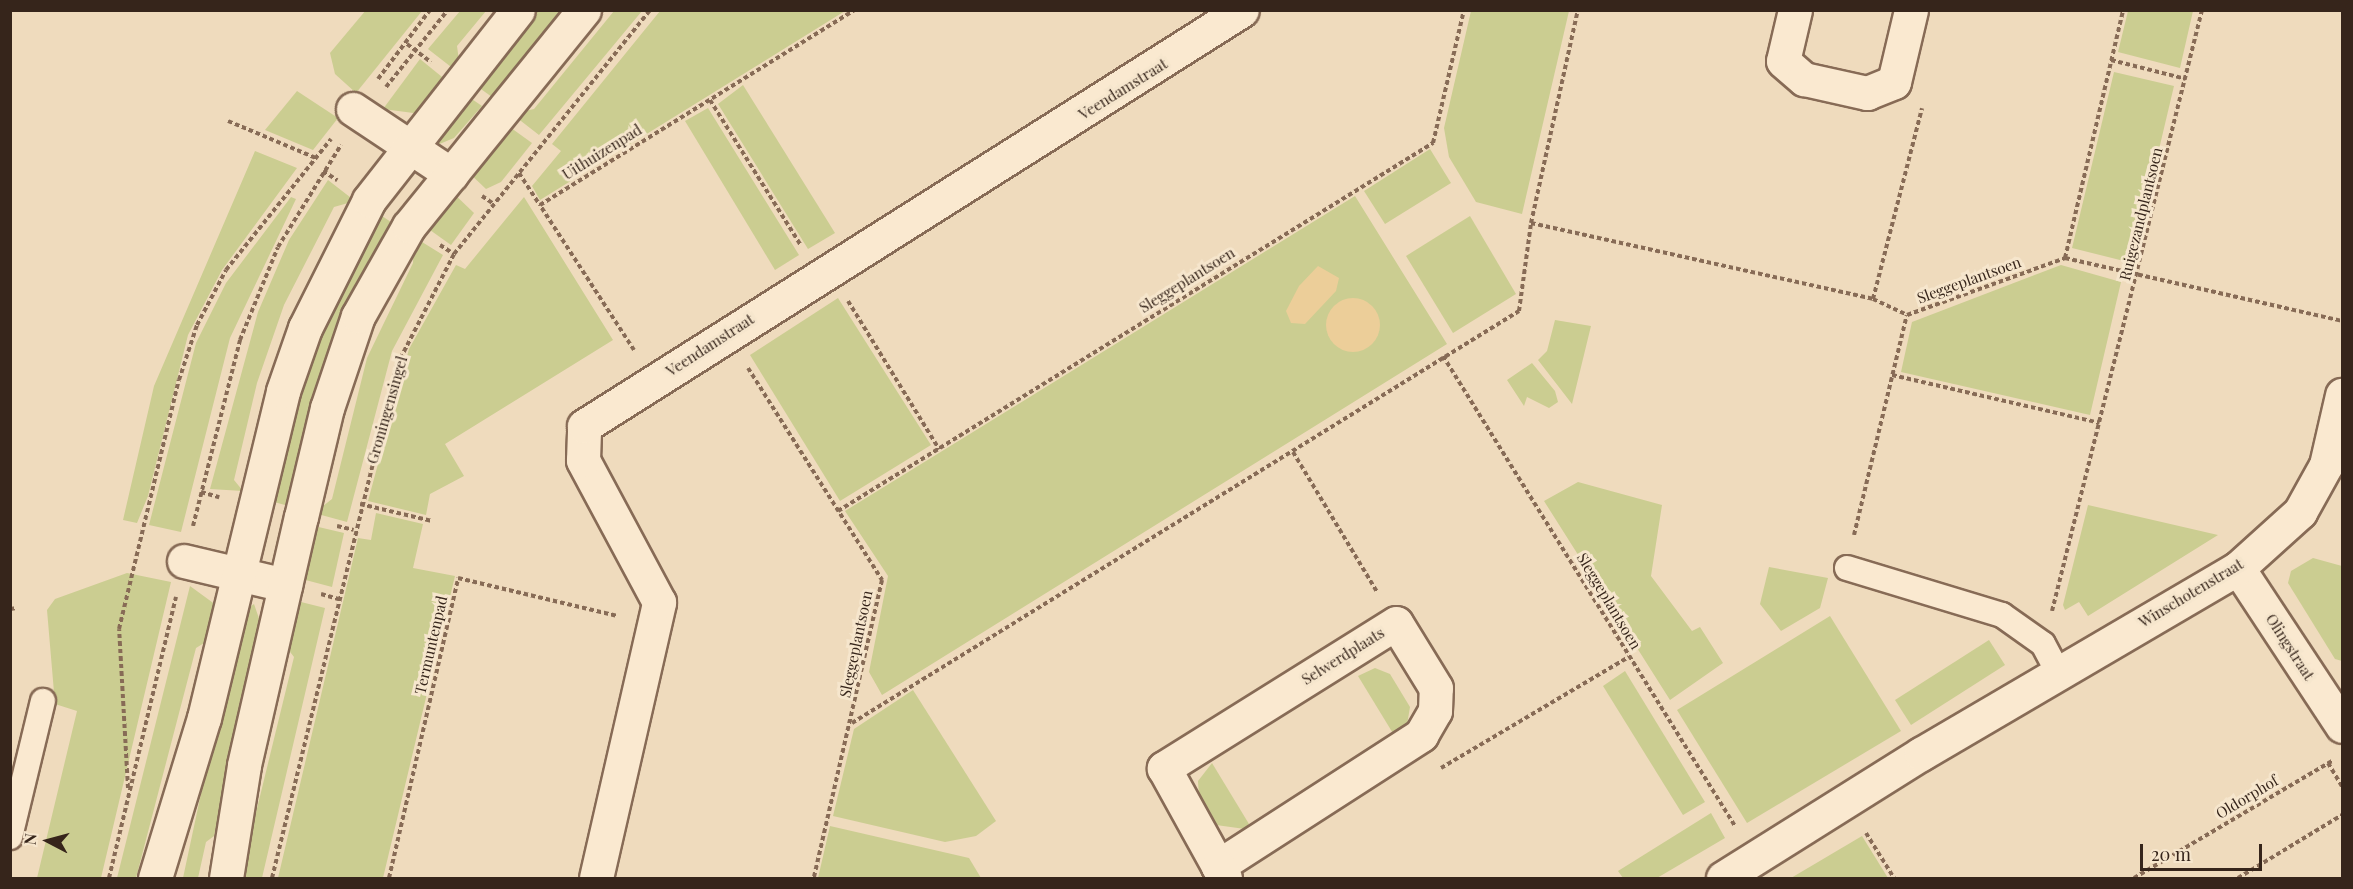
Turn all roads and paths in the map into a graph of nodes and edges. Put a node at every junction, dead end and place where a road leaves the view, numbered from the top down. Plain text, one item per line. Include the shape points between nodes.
1 (430, 10) edge
2 (518, 10) edge
3 (584, 10) edge
4 (650, 10) edge
5 (855, 10) edge
6 (1242, 10) edge
7 (1464, 10) edge
8 (1578, 10) edge
9 (1795, 10) edge
10 (1911, 10) edge
11 (2123, 10) edge
12 (2202, 10) edge
13 (2111, 60) junction
14 (2186, 79) junction
15 (1894, 82) junction
16 (710, 100) junction
17 (353, 109) junction
18 (228, 121) dead end
19 (407, 146) junction
20 (317, 158) junction
21 (519, 172) junction
22 (451, 174) junction
23 (540, 205) junction
24 (1531, 223) junction
25 (2065, 258) junction
26 (825, 273) junction
27 (2138, 276) junction
28 (1873, 299) junction
29 (1907, 315) junction
30 (2343, 321) edge
31 (726, 334) junction
32 (1443, 356) junction
33 (1892, 375) junction
34 (654, 381) junction
35 (2343, 395) edge
36 (2100, 423) junction
37 (939, 449) junction
38 (1293, 452) junction
39 (360, 504) junction
40 (838, 511) junction
41 (432, 521) dead end
42 (184, 561) dead end
43 (1847, 568) joint
44 (2238, 568) junction
45 (238, 574) junction
46 (285, 585) junction
47 (17, 608) dead end
48 (10, 609) edge
49 (1396, 623) junction
50 (654, 625) junction
51 (1629, 657) junction
52 (2051, 658) junction
53 (43, 701) dead end
54 (852, 723) junction
55 (2343, 726) edge
56 (1421, 735) junction
57 (2343, 755) edge
58 (2328, 763) junction
59 (2343, 786) edge
60 (129, 793) dead end
61 (1845, 801) junction
62 (2343, 815) edge
63 (10, 837) edge
64 (1754, 859) junction
65 (1221, 872) edge
66 (155, 879) edge
67 (226, 879) edge
68 (272, 879) edge
69 (388, 879) edge
70 (596, 879) edge
71 (814, 879) edge
72 (1723, 879) edge
73 (1894, 879) edge
74 (2134, 879) edge
75 (2238, 879) edge

1 - 17 path
2 - 19 street
3 - 22 street
4 - 21 path, Groningensingel
5 - 16 path, Uithuizenpad
6 - 26 street, Veendamstraat
7 - 37 path, Sleggeplantsoen via 1433,143
8 - 24 path, Sleggeplantsoen
9 - 15 street via 1783,60 1804,79 1867,93
10 - 15 street
11 - 13 path
12 - 14 path, Ruigezandplantsoen
13 - 14 path
13 - 25 path
14 - 27 path, Ruigezandplantsoen
15 - 28 path via 1926,96
16 - 23 path, Uithuizenpad
16 - 26 path
17 - 19 street
17 - 20 path
18 - 20 path
19 - 22 street
19 - 45 street via 341,249 305,328 283,391
20 - 60 path via 226,270 197,325 179,380 119,629
21 - 23 path
21 - 39 path, Groningensingel via 454,254 397,365
22 - 46 street via 409,226 358,316 327,408
23 - 34 path
24 - 28 path, Sleggeplantsoen
24 - 32 path, Sleggeplantsoen via 1519,311
25 - 27 path
25 - 29 path, Sleggeplantsoen
26 - 31 street, Veendamstraat
26 - 37 path
27 - 30 path
27 - 36 path, Ruigezandplantsoen
28 - 29 path, Sleggeplantsoen
29 - 33 path
31 - 34 street, Veendamstraat
31 - 40 path, Sleggeplantsoen
32 - 38 path, Sleggeplantsoen
32 - 51 path, Sleggeplantsoen
33 - 36 path
33 - 43 path
34 - 50 street, Veendamstraat via 584,426 583,460 659,602
35 - 44 street, Winschotenstraat via 2326,465 2300,512
36 - 52 path, Ruigezandplantsoen
37 - 40 path, Sleggeplantsoen
38 - 49 path
38 - 54 path, Sleggeplantsoen
39 - 41 path
39 - 68 path, Groningensingel
40 - 54 path, Sleggeplantsoen via 882,580
42 - 45 street
43 - 52 lane via 2002,615
44 - 52 street, Winschotenstraat
44 - 55 street, Olingstraat
45 - 46 street
45 - 66 street via 204,718
46 - 67 street via 244,765
47 - 48 path
49 - 56 street, Selwerdplaats via 1436,688 1435,711
49 - 65 street, Selwerdplaats via 1164,768
50 - 69 path, Termuntenpad via 459,578
50 - 70 street, Veendamstraat
51 - 56 path via 1443,770
51 - 64 path, Sleggeplantsoen
52 - 61 street, Winschotenstraat
53 - 63 lane
54 - 71 path, Sleggeplantsoen
56 - 65 street, Selwerdplaats
57 - 58 path, Oldorphof
58 - 59 path
58 - 74 path, Oldorphof
61 - 64 street, Winschotenstraat
61 - 73 path
62 - 75 path
64 - 72 street, Winschotenstraat

